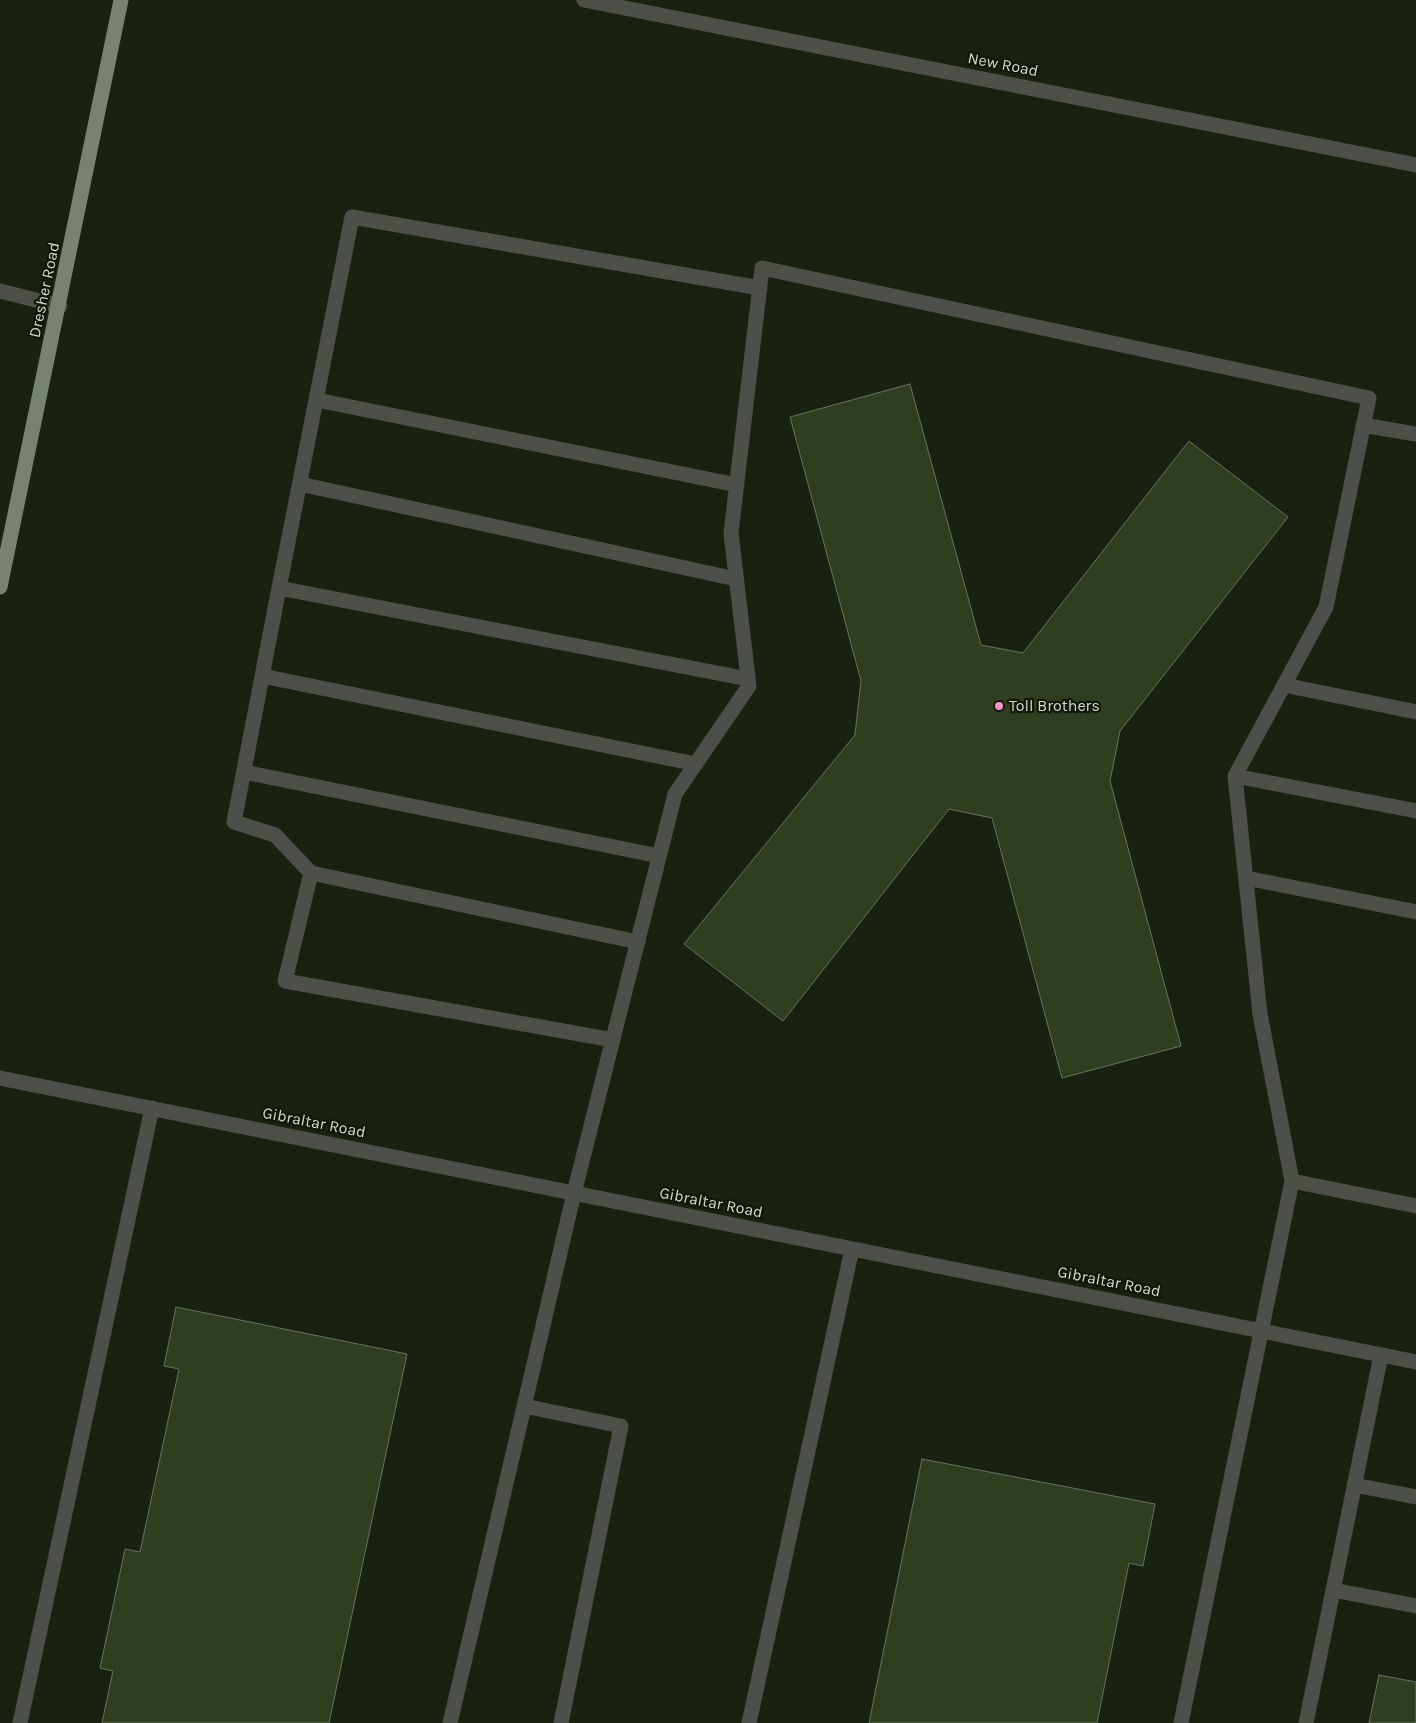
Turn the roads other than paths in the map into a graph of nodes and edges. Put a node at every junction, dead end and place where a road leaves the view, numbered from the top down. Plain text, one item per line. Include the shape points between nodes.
1 (121, 0) edge
2 (584, 0) edge
3 (1416, 165) edge
4 (760, 288) junction
5 (0, 291) edge
6 (60, 306) junction
7 (316, 400) junction
8 (1363, 425) junction
9 (1416, 434) edge
10 (300, 484) junction
11 (737, 485) junction
12 (736, 579) junction
13 (0, 587) edge
14 (280, 588) junction
15 (262, 676) junction
16 (748, 679) junction
17 (1284, 685) junction
18 (1416, 712) edge
19 (696, 764) junction
20 (244, 772) junction
21 (1236, 776) junction
22 (1416, 811) edge
23 (659, 856) junction
24 (311, 873) junction
25 (1246, 878) junction
26 (1416, 912) edge
27 (638, 942) junction
28 (613, 1040) junction
29 (0, 1078) edge
30 (152, 1108) junction
31 (1292, 1181) junction
32 (574, 1193) junction
33 (1416, 1206) edge
34 (852, 1249) junction
35 (1260, 1330) junction
36 (1381, 1355) junction
37 (1416, 1362) edge
38 (524, 1406) junction
39 (1354, 1485) junction
40 (1416, 1497) edge
41 (1333, 1590) junction
42 (1416, 1606) edge
43 (20, 1723) edge
44 (450, 1723) edge
45 (561, 1723) edge
46 (749, 1723) edge
47 (1180, 1723) edge
48 (1306, 1723) edge

1 - 6 main road, Dresher Road
2 - 3 street, New Road
4 - 7 street via 352,217
4 - 8 street via 762,268 1369,398
4 - 11 street
5 - 6 street
6 - 13 main road, Dresher Road
7 - 10 street
7 - 11 street
8 - 9 street
8 - 17 street via 1326,607
10 - 12 street
10 - 14 street
11 - 12 street via 731,533
12 - 16 street
14 - 15 street
14 - 16 street
15 - 19 street
15 - 20 street
16 - 19 street via 749,686
17 - 18 street
17 - 21 street
19 - 23 street via 675,794
20 - 23 street
20 - 24 street via 234,822 275,835
21 - 22 street
21 - 25 street
23 - 27 street
24 - 27 street
24 - 28 street via 286,981
25 - 26 street
25 - 31 street via 1260,1014
27 - 28 street
28 - 32 street
29 - 30 street, Gibraltar Road
30 - 32 street, Gibraltar Road
30 - 43 street
31 - 33 street
31 - 35 street
32 - 34 street, Gibraltar Road
32 - 38 street
34 - 35 street, Gibraltar Road
34 - 46 street
35 - 36 street, Gibraltar Road
35 - 47 street
36 - 37 street, Gibraltar Road
36 - 39 street
38 - 44 street
38 - 45 street via 621,1426
39 - 40 street
39 - 41 street
41 - 42 street
41 - 48 street

